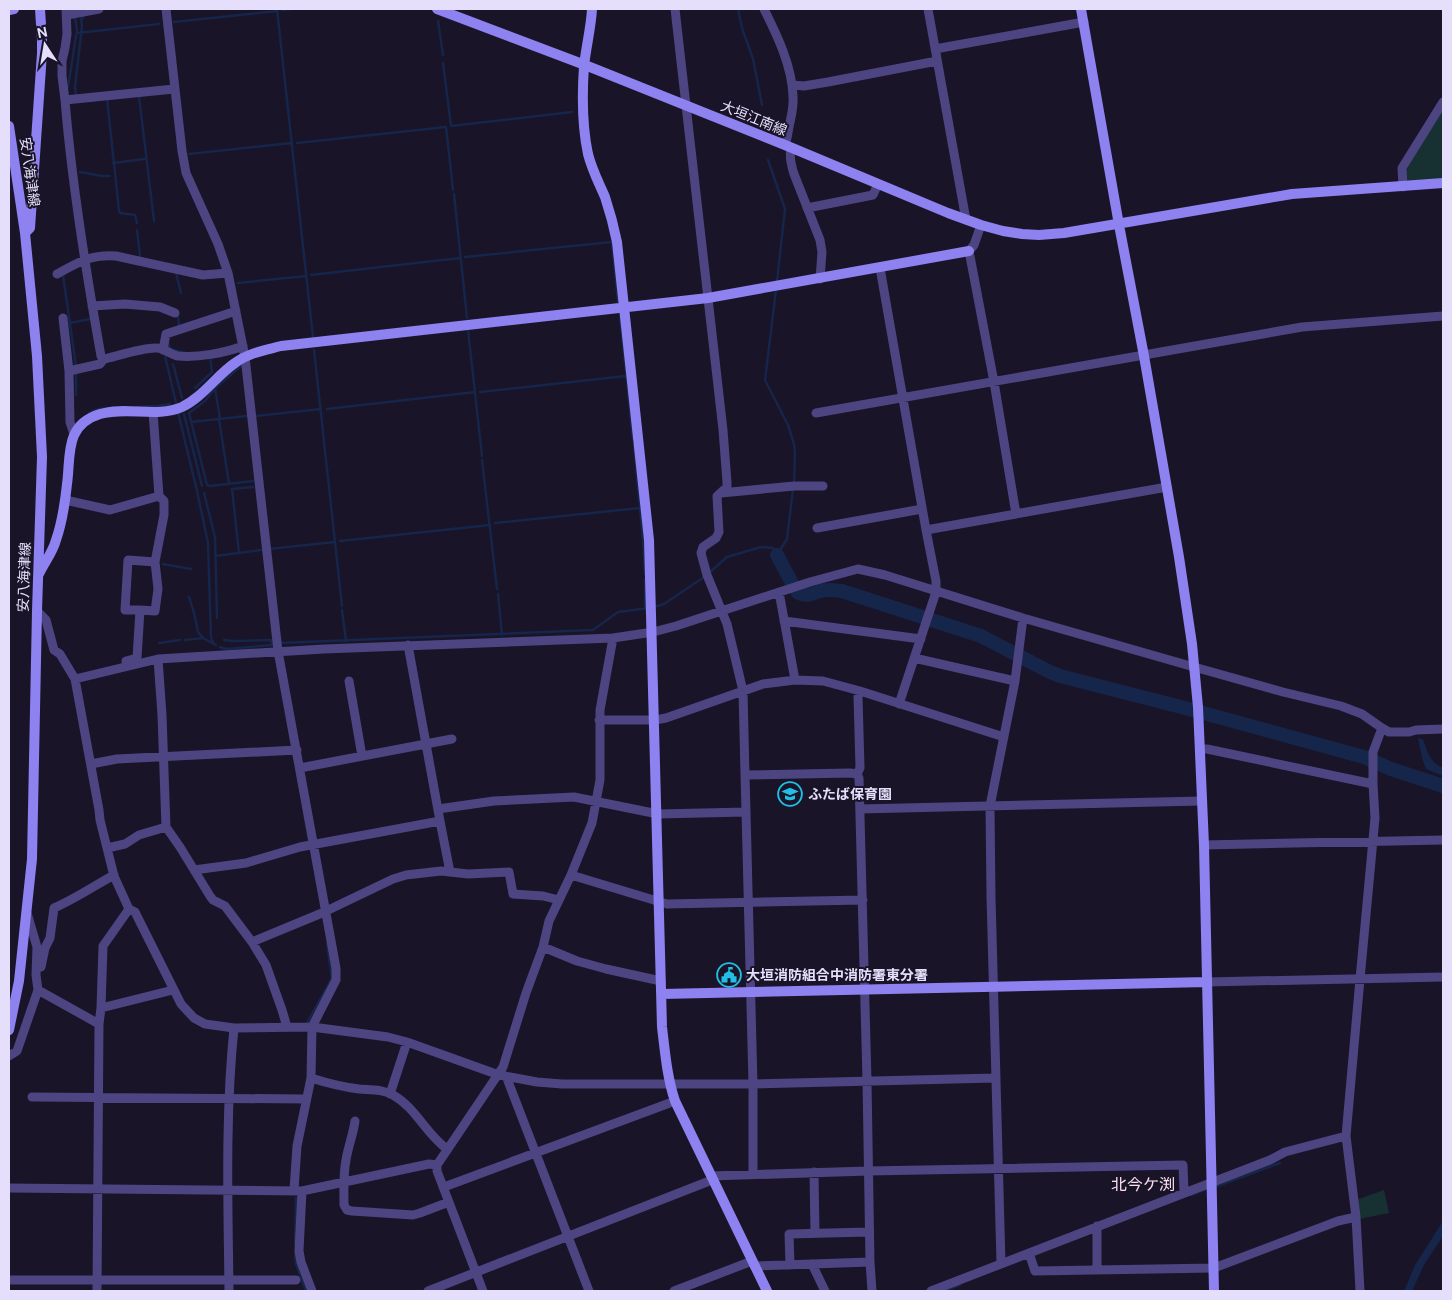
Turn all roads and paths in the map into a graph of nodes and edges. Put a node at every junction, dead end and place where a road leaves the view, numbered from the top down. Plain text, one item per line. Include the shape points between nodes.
1 (14, 9) edge
2 (40, 9) edge
3 (99, 9) edge
4 (166, 9) edge
5 (437, 9) edge
6 (592, 9) edge
7 (675, 9) edge
8 (764, 9) edge
9 (928, 9) edge
10 (1081, 9) edge
11 (9, 10) edge
12 (66, 12) edge
13 (1084, 22) junction
14 (935, 48) junction
15 (937, 61) junction
16 (584, 65) junction
17 (792, 85) junction
18 (174, 89) junction
19 (65, 100) junction
20 (1443, 102) edge
21 (687, 106) junction
22 (9, 126) edge
23 (788, 147) junction
24 (1443, 183) edge
25 (878, 184) junction
26 (1403, 186) junction
27 (807, 208) junction
28 (966, 220) junction
29 (981, 225) junction
30 (1119, 225) junction
31 (25, 234) junction
32 (969, 252) junction
33 (85, 259) junction
34 (880, 268) junction
35 (57, 274) dead end
36 (228, 274) junction
37 (820, 278) junction
38 (708, 298) junction
39 (92, 306) junction
40 (624, 308) junction
41 (236, 311) junction
42 (175, 313) dead end
43 (1443, 316) edge
44 (62, 318) dead end
45 (242, 346) junction
46 (163, 350) junction
47 (1144, 356) junction
48 (245, 357) junction
49 (104, 359) junction
50 (69, 371) junction
51 (994, 382) junction
52 (903, 398) junction
53 (153, 412) junction
54 (816, 413) dead end
55 (74, 434) junction
56 (823, 486) dead end
57 (1167, 487) junction
58 (721, 493) junction
59 (159, 496) junction
60 (65, 500) junction
61 (922, 509) junction
62 (1016, 514) junction
63 (817, 528) dead end
64 (926, 530) junction
65 (155, 562) junction
66 (39, 574) junction
67 (779, 592) junction
68 (936, 592) junction
69 (140, 610) junction
70 (722, 610) junction
71 (37, 611) junction
72 (1023, 618) junction
73 (784, 621) junction
74 (653, 632) junction
75 (613, 638) junction
76 (921, 639) junction
77 (408, 645) junction
78 (278, 651) junction
79 (914, 658) junction
80 (158, 659) junction
81 (1194, 667) junction
82 (115, 669) junction
83 (75, 679) junction
84 (795, 680) junction
85 (349, 681) dead end
86 (1015, 681) junction
87 (743, 691) junction
88 (860, 691) junction
89 (899, 704) junction
90 (599, 720) junction
91 (655, 720) junction
92 (1382, 728) junction
93 (1443, 729) edge
94 (1004, 737) junction
95 (452, 739) dead end
96 (427, 744) junction
97 (1200, 749) junction
98 (296, 750) junction
99 (362, 756) junction
100 (164, 757) junction
101 (91, 764) junction
102 (300, 768) junction
103 (858, 774) junction
104 (745, 775) junction
105 (1373, 784) junction
106 (596, 801) junction
107 (1202, 801) junction
108 (990, 806) junction
109 (438, 809) junction
110 (860, 809) junction
111 (746, 812) junction
112 (658, 814) junction
113 (440, 821) junction
114 (166, 827) junction
115 (1443, 840) edge
116 (1373, 842) junction
117 (314, 844) junction
118 (1204, 845) junction
119 (107, 848) junction
120 (194, 870) junction
121 (450, 872) junction
122 (114, 875) junction
123 (571, 875) junction
124 (559, 900) junction
125 (862, 900) junction
126 (659, 902) junction
127 (748, 902) junction
128 (129, 909) junction
129 (326, 912) junction
130 (27, 913) junction
131 (252, 942) junction
132 (543, 948) junction
133 (1443, 977) edge
134 (1360, 979) junction
135 (661, 981) junction
136 (1207, 982) junction
137 (37, 986) junction
138 (994, 987) junction
139 (173, 990) junction
140 (865, 990) junction
141 (750, 992) junction
142 (662, 994) junction
143 (101, 1008) junction
144 (99, 1024) junction
145 (287, 1027) junction
146 (312, 1027) junction
147 (234, 1028) junction
148 (9, 1030) edge
149 (407, 1042) junction
150 (9, 1056) edge
151 (503, 1076) junction
152 (311, 1078) junction
153 (995, 1078) junction
154 (867, 1081) junction
155 (753, 1084) junction
156 (670, 1085) junction
157 (390, 1094) junction
158 (32, 1097) dead end
159 (98, 1098) junction
160 (229, 1098) junction
161 (306, 1099) junction
162 (675, 1101) junction
163 (356, 1121) dead end
164 (1346, 1136) junction
165 (447, 1149) junction
166 (535, 1153) junction
167 (437, 1165) junction
168 (997, 1168) junction
169 (868, 1171) junction
170 (814, 1172) junction
171 (753, 1174) junction
172 (712, 1178) junction
173 (1212, 1181) junction
174 (344, 1182) junction
175 (444, 1187) junction
176 (9, 1188) edge
177 (98, 1189) junction
178 (228, 1190) junction
179 (298, 1191) junction
180 (1184, 1192) junction
181 (449, 1202) junction
182 (1356, 1217) junction
183 (1097, 1226) junction
184 (869, 1232) junction
185 (816, 1233) junction
186 (568, 1236) junction
187 (1028, 1253) junction
188 (870, 1262) junction
189 (753, 1263) junction
190 (1001, 1263) junction
191 (790, 1264) junction
192 (812, 1264) junction
193 (1214, 1268) junction
194 (1097, 1270) junction
195 (476, 1273) junction
196 (9, 1280) edge
197 (97, 1280) junction
198 (228, 1280) junction
199 (296, 1280) dead end
200 (97, 1291) edge
201 (229, 1291) edge
202 (312, 1291) edge
203 (428, 1291) edge
204 (483, 1291) edge
205 (589, 1291) edge
206 (674, 1291) edge
207 (767, 1291) edge
208 (825, 1291) edge
209 (872, 1291) edge
210 (931, 1291) edge
211 (1214, 1291) edge
212 (1360, 1291) edge

1 - 11 street
2 - 31 street via 40,92 30,228
3 - 12 street
4 - 18 street
5 - 16 street, 大垣江南線
6 - 16 street
7 - 21 street
8 - 17 street via 784,56
9 - 14 street
10 - 13 street
12 - 19 street via 67,34 62,61
13 - 14 street
13 - 30 street
14 - 15 street
15 - 17 street via 804,86
15 - 28 street
16 - 21 street, 大垣江南線
16 - 40 street via 588,155 612,220
17 - 23 street via 794,97
18 - 19 street
18 - 36 street via 186,173
19 - 33 street
20 - 26 street via 1402,168
21 - 23 street, 大垣江南線
21 - 38 street
22 - 31 street, 安八海津線
23 - 25 street, 大垣江南線
23 - 27 street via 790,163
24 - 26 street, 大垣江南線
25 - 27 street via 873,195
25 - 28 street, 大垣江南線
26 - 30 street, 大垣江南線 via 1292,194
27 - 37 street via 820,240
28 - 29 street, 大垣江南線
29 - 30 street, 大垣江南線 via 1039,235
29 - 32 street
30 - 47 street
31 - 66 street, 安八海津線 via 42,448
32 - 34 street
32 - 51 street
33 - 35 street
33 - 36 street via 116,256 203,275
33 - 39 street
34 - 37 street
34 - 52 street
36 - 41 street
37 - 38 street
38 - 40 street
38 - 58 street via 727,482
39 - 42 street via 160,307
39 - 49 street
40 - 48 street via 282,346
40 - 74 street via 649,540
41 - 45 street
41 - 46 street via 166,334
43 - 47 street via 1302,327
44 - 50 street
45 - 46 street via 196,356 177,356
45 - 48 street
46 - 49 street via 146,349
47 - 51 street
47 - 57 street
48 - 53 street via 184,406
48 - 78 street
49 - 50 street via 100,364
50 - 55 street via 70,422
51 - 52 street
51 - 62 street
52 - 54 street
52 - 61 street
53 - 55 street via 99,414
53 - 59 street
55 - 60 street via 69,451
56 - 58 street
57 - 62 street
57 - 81 street
58 - 70 street via 718,496 719,532 703,547 702,553 707,575
59 - 60 street via 110,510
59 - 65 street via 164,501 164,515
60 - 66 street via 56,542
61 - 63 street
61 - 64 street
62 - 64 street
64 - 68 street
65 - 69 street via 158,589 155,611
65 - 69 street via 128,560 125,610
66 - 71 street, 安八海津線
67 - 68 street via 858,569
67 - 70 street
67 - 73 street
68 - 72 street
68 - 76 street
69 - 82 street via 137,658 117,664
70 - 74 street
70 - 87 street
71 - 83 street via 46,620 54,650 60,654
71 - 130 street, 安八海津線 via 32,859
72 - 81 street
72 - 86 street
73 - 76 street
73 - 84 street
74 - 75 street
74 - 91 street
75 - 77 street
75 - 90 street
76 - 79 street
77 - 78 street
77 - 96 street
78 - 80 street
78 - 98 street
79 - 86 street
79 - 89 street
80 - 82 street
80 - 100 street
81 - 92 street via 1341,706 1362,714
81 - 97 street
82 - 83 street
83 - 101 street
84 - 87 street via 763,684
84 - 88 street via 823,681
85 - 99 street
86 - 94 street
87 - 91 street
87 - 104 street
88 - 89 street
88 - 103 street
89 - 94 street
90 - 91 street
90 - 106 street via 600,780
91 - 112 street
92 - 93 street via 1389,732
92 - 105 street via 1373,752
94 - 108 street
95 - 96 street
96 - 99 street
96 - 109 street
97 - 105 street
97 - 107 street
98 - 100 street
98 - 102 street
99 - 102 street
100 - 101 street
100 - 114 street
101 - 119 street
102 - 117 street
103 - 104 street
103 - 110 street
104 - 111 street
105 - 116 street
106 - 109 street via 574,797 512,799
106 - 112 street
106 - 123 street via 592,823
107 - 108 street
107 - 118 street
108 - 110 street
108 - 138 street
109 - 113 street
110 - 125 street
111 - 112 street
111 - 127 street
112 - 126 street
113 - 117 street
113 - 121 street
114 - 119 street
114 - 120 street
115 - 116 street
116 - 118 street
116 - 134 street
117 - 120 street via 246,863
117 - 129 street
118 - 136 street
119 - 122 street
120 - 131 street via 210,896 225,906
121 - 124 street via 509,872 513,894
121 - 129 street via 406,875
122 - 128 street
122 - 137 street via 54,908
123 - 124 street
123 - 126 street
124 - 132 street via 549,920
125 - 127 street
125 - 140 street
126 - 127 street
126 - 135 street
127 - 141 street
128 - 139 street via 135,912
128 - 143 street via 103,946
129 - 131 street
129 - 146 street via 336,980
130 - 137 street via 37,947
130 - 148 street, 安八海津線
131 - 145 street via 266,965
132 - 135 street via 577,961
132 - 151 street via 526,993
133 - 134 street
134 - 136 street
134 - 164 street
135 - 142 street
136 - 138 street
136 - 173 street
137 - 144 street
137 - 150 street via 17,1052
138 - 140 street
138 - 153 street
139 - 143 street
139 - 147 street via 194,1018 205,1024
140 - 141 street
140 - 154 street
141 - 142 street
141 - 155 street
142 - 156 street via 664,1046
143 - 144 street
144 - 159 street
145 - 146 street
145 - 147 street
146 - 149 street
146 - 152 street
147 - 160 street
149 - 151 street
149 - 157 street
151 - 156 street via 562,1084
151 - 165 street
151 - 166 street
152 - 157 street
152 - 161 street
153 - 154 street
153 - 168 street
154 - 155 street
154 - 169 street
155 - 156 street
155 - 171 street
156 - 162 street
157 - 165 street via 412,1110
158 - 159 street
159 - 160 street
159 - 177 street
160 - 161 street
160 - 178 street
161 - 179 street via 297,1146
162 - 166 street
162 - 172 street
163 - 174 street via 345,1162
164 - 173 street via 1285,1152
164 - 182 street
165 - 167 street
166 - 175 street
166 - 186 street
167 - 174 street
167 - 175 street
168 - 169 street
168 - 180 street via 1183,1165
168 - 190 street
169 - 170 street
169 - 184 street
170 - 171 street
170 - 185 street
171 - 172 street
172 - 186 street
172 - 189 street
173 - 180 street
173 - 193 street
174 - 179 street
174 - 181 street via 346,1210 413,1215
175 - 181 street
176 - 177 street
177 - 178 street
177 - 197 street
178 - 179 street
178 - 198 street
179 - 202 street via 301,1262
180 - 183 street
181 - 195 street
182 - 193 street
182 - 212 street
183 - 187 street
183 - 194 street
184 - 185 street
184 - 188 street
185 - 191 street via 789,1234
186 - 195 street
186 - 205 street
187 - 190 street
187 - 194 street via 1035,1271
188 - 192 street
188 - 209 street
189 - 191 street
189 - 206 street
189 - 207 street
190 - 210 street
191 - 192 street
192 - 208 street
193 - 194 street
193 - 211 street
195 - 203 street
195 - 204 street
196 - 197 street
197 - 198 street
197 - 200 street
198 - 199 street
198 - 201 street

